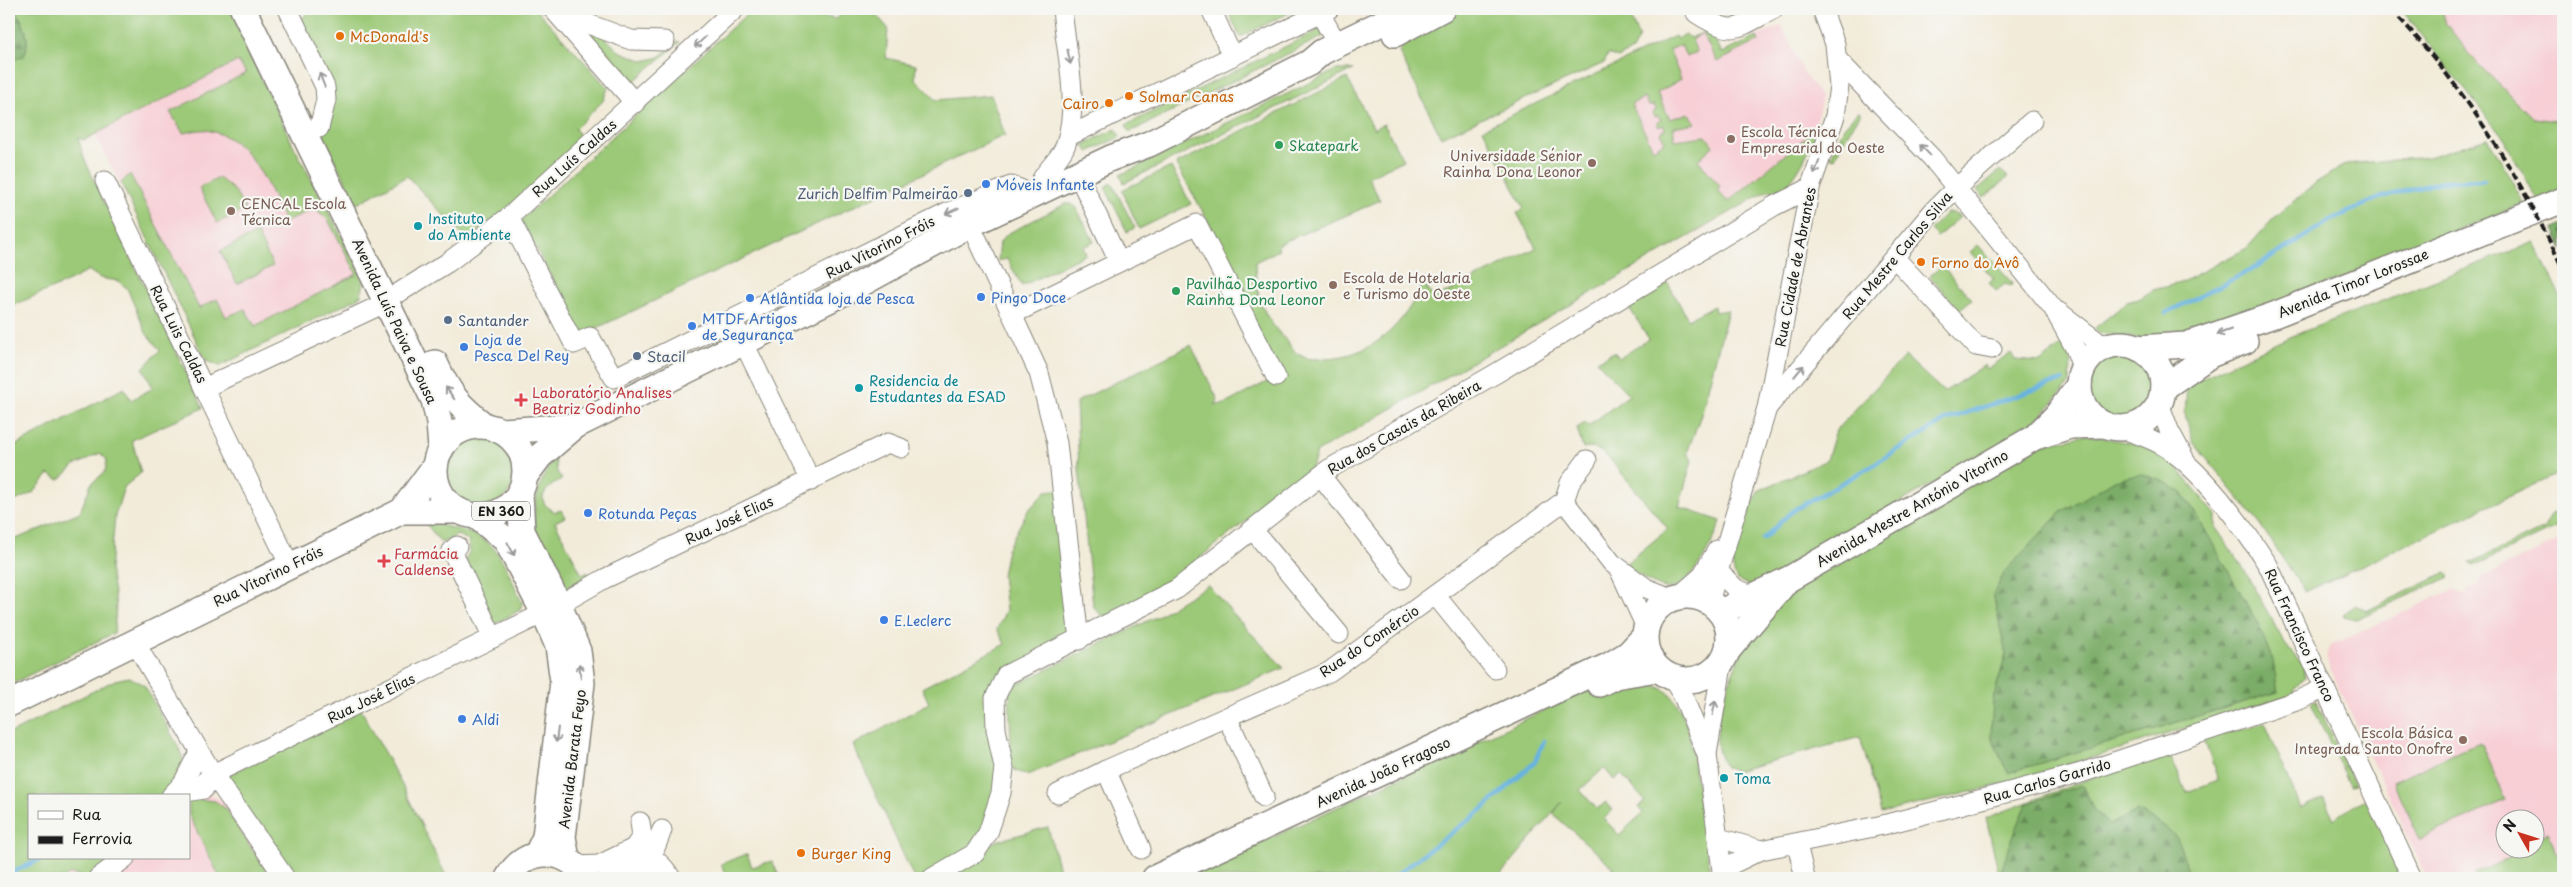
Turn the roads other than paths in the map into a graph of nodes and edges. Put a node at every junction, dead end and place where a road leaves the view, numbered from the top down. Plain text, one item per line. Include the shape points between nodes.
1 (243, 9) edge
2 (260, 9) edge
3 (288, 9) edge
4 (735, 9) edge
5 (1062, 9) edge
6 (1211, 9) edge
7 (1410, 9) edge
8 (1442, 9) edge
9 (1774, 9) edge
10 (1822, 9) edge
11 (555, 11) edge
12 (1325, 11) edge
13 (1696, 13) dead end
14 (1385, 14) edge
15 (1368, 39) junction
16 (665, 40) dead end
17 (1337, 44) junction
18 (1232, 56) junction
19 (1837, 59) junction
20 (1309, 63) junction
21 (635, 103) junction
22 (2032, 121) dead end
23 (320, 128) junction
24 (1071, 159) junction
25 (105, 181) dead end
26 (1810, 188) junction
27 (1955, 189) junction
28 (1032, 195) junction
29 (2563, 200) edge
30 (2563, 216) edge
31 (509, 217) junction
32 (973, 232) junction
33 (1895, 258) junction
34 (1119, 262) junction
35 (393, 297) junction
36 (2053, 308) junction
37 (1014, 314) junction
38 (738, 331) junction
39 (2106, 348) junction
40 (2138, 348) junction
41 (1992, 349) dead end
42 (1276, 377) dead end
43 (2081, 378) junction
44 (204, 388) junction
45 (2161, 396) junction
46 (1767, 408) junction
47 (575, 426) junction
48 (2112, 427) junction
49 (494, 429) junction
50 (2035, 437) junction
51 (901, 448) dead end
52 (438, 458) junction
53 (1587, 460) dead end
54 (2187, 464) junction
55 (1321, 476) junction
56 (811, 481) junction
57 (523, 484) junction
58 (1564, 501) junction
59 (402, 511) junction
60 (467, 513) junction
61 (1731, 524) junction
62 (1253, 530) junction
63 (457, 546) dead end
64 (290, 566) junction
65 (1618, 567) junction
66 (1718, 571) junction
67 (1401, 579) dead end
68 (1789, 579) junction
69 (1752, 595) junction
70 (1436, 596) junction
71 (1675, 598) junction
72 (1715, 607) junction
73 (552, 609) junction
74 (1645, 632) junction
75 (1339, 634) dead end
76 (492, 638) junction
77 (1079, 640) junction
78 (134, 641) junction
79 (1725, 655) junction
80 (1495, 670) dead end
81 (1664, 673) junction
82 (2325, 688) junction
83 (9, 704) edge
84 (1227, 717) junction
85 (199, 752) junction
86 (1707, 755) junction
87 (1106, 770) junction
88 (218, 772) junction
89 (180, 791) edge
90 (1058, 794) dead end
91 (1264, 797) dead end
92 (232, 801) junction
93 (640, 822) dead end
94 (662, 830) dead end
95 (1719, 838) junction
96 (1797, 844) junction
97 (634, 848) junction
98 (1141, 849) dead end
99 (1761, 850) junction
100 (537, 854) junction
101 (652, 856) junction
102 (121, 860) edge
103 (627, 866) junction
104 (576, 868) edge
105 (1723, 874) edge
106 (98, 878) edge
107 (285, 878) edge
108 (508, 878) edge
109 (608, 878) edge
110 (663, 878) edge
111 (671, 878) edge
112 (932, 878) edge
113 (1155, 878) edge
114 (1186, 878) edge
115 (1805, 878) edge
116 (2412, 878) edge

1 - 35 main road, Avenida Luís Paiva e Sousa
2 - 23 main road, Avenida Luís Paiva e Sousa
23 -> 3 street via 326,100 325,87
4 -> 21 street, Rua Luís Caldas
5 -> 24 street via 1072,70
6 - 18 street
7 - 14 main road, Rua Vitorino Fróis / EN 360
8 - 15 main road, Rua Vitorino Fróis / EN 360
9 - 13 street via 1735,29 1716,26
10 - 19 street, Rua Cidade de Abrantes
11 - 16 street via 631,40
11 - 21 street
12 - 17 street, Rua Vitorino Fróis
12 - 18 street, Rua Vitorino Fróis
14 - 15 main road, Rua Vitorino Fróis / EN 360
15 - 17 main road, Rua Vitorino Fróis / EN 360
15 - 20 main road, Rua Vitorino Fróis / EN 360 via 1328,62
17 - 20 main road, Rua Vitorino Fróis / EN 360
18 - 24 street, Rua Vitorino Fróis
19 -> 26 street, Rua Cidade de Abrantes via 1839,86 1835,116
27 -> 19 street, Rua Mestre Carlos Silva via 1932,158
20 - 24 main road, Rua Vitorino Fróis / EN 360 via 1149,144 1116,167
21 - 31 street, Rua Luís Caldas
22 - 27 street
23 - 35 main road, Avenida Luís Paiva e Sousa
24 - 28 main road, Rua Vitorino Fróis / EN 360
24 - 32 main road, Rua Vitorino Fróis / EN 360
24 - 34 street
25 - 44 street, Rua Luis Caldas
26 - 46 street, Rua Cidade de Abrantes
26 - 55 street, Rua dos Casais da Ribeira via 1633,289
27 - 33 street, Rua Mestre Carlos Silva
27 - 36 street
28 - 32 main road, Rua Vitorino Fróis / EN 360
28 -> 38 street, Rua Vitorino Fróis via 1011,186 948,213
29 -> 40 main road, Avenida Timor Lorossae via 2274,315 2186,345
30 - 45 main road, Avenida Timor Lorossae via 2210,355
31 - 35 street, Rua Luís Caldas via 447,263
31 - 38 street, Rua Vitorino Fróis via 574,344 590,337 614,378
32 - 37 street
32 - 38 main road, Rua Vitorino Fróis / EN 360 via 857,286
33 - 41 street via 1976,346
46 -> 33 street, Rua Mestre Carlos Silva
34 - 37 street
34 - 42 street via 1197,224
35 - 44 street, Rua Luis Caldas
49 -> 35 main road, Avenida Luís Paiva e Sousa via 464,409 449,392
35 - 52 main road, Avenida Luís Paiva e Sousa via 434,400 439,422
36 - 39 street
36 - 43 street via 2075,348
37 - 77 street via 1039,373 1057,442
38 - 47 main road, Rua Vitorino Fróis / EN 360
38 - 56 street
39 - 40 main road via 2122,345
39 - 43 main road via 2092,356
40 - 45 main road via 2159,368
43 - 48 main road via 2086,409
43 - 50 main road via 2057,415
44 - 64 street
45 - 48 main road via 2144,422
45 - 54 street via 2169,430
46 - 61 street, Rua Cidade de Abrantes
47 - 49 main road, Rua Vitorino Fróis / EN 360
47 - 57 main road, Rua Vitorino Fróis / EN 360 via 540,456
48 - 50 main road via 2070,426
48 - 54 street via 2160,444
49 - 52 main road, EN 360 via 472,427 460,431 449,439
49 - 57 main road via 512,439 520,450 525,462
50 - 68 main road, Avenida Mestre António Vitorino
51 - 56 street, Rua José Elias via 888,443
52 - 59 main road, Rua Vitorino Fróis / EN 360
52 - 60 main road, EN 360 via 436,480 440,492 448,503
53 - 58 street via 1570,483
54 - 82 street, Rua Francisco Franco via 2241,524 2268,565
55 - 62 street, Rua dos Casais da Ribeira
55 - 67 street
56 - 73 street, Rua José Elias via 604,579
57 - 60 main road, EN 360 via 512,504 501,511 489,516
57 - 73 main road, Avenida Barata Feyo via 522,531
58 - 65 street
58 - 70 street, Rua do Comércio
59 - 60 main road, Rua Vitorino Fróis / EN 360
59 - 64 main road, Rua Vitorino Fróis / EN 360
60 -> 73 main road, Avenida Barata Feyo via 506,540
61 - 66 street
61 - 71 street via 1701,577
62 - 75 street
62 - 77 street, Rua dos Casais da Ribeira via 1178,590
63 - 76 street via 452,551
64 - 78 main road, Rua Vitorino Fróis / EN 360
65 - 71 street via 1646,588
65 - 74 street
66 - 69 street via 1736,589
66 - 72 street
68 - 69 main road
68 - 79 main road
69 - 72 main road
70 - 80 street
70 - 84 street, Rua do Comércio via 1329,672
71 - 72 main road via 1694,596
71 - 74 main road via 1655,610
72 - 79 main road via 1728,630
73 - 76 street, Rua José Elias
73 -> 100 main road, Avenida Barata Feyo via 563,681 545,837
104 -> 73 main road, Avenida Barata Feyo via 563,837 582,683 578,651
74 - 81 main road via 1645,648
74 - 113 main road, Avenida João Fragoso via 1628,654 1610,665
76 - 88 street, Rua José Elias
77 - 112 street, Rua dos Casais da Ribeira via 1006,675 995,698 996,729 1004,768 1001,793 988,833 975,853
78 - 83 main road, EN 360
78 - 85 street
79 - 81 main road via 1717,668 1691,681
86 -> 79 street
81 - 86 street via 1683,696
81 - 114 main road, Avenida João Fragoso via 1615,676
82 - 96 street, Rua Carlos Garrido via 2299,700 2078,774
82 - 116 street, Rua Francisco Franco
84 - 87 street, Rua do Comércio
84 - 91 street
85 - 88 street
85 - 89 street
86 - 95 street
87 - 90 street, Rua do Comércio
87 - 98 street
88 - 89 street, Rua José Elias via 201,786
88 - 92 street
89 - 92 street via 206,789
92 - 107 street
93 - 97 street via 642,836
94 - 101 street
95 - 99 street, Rua Carlos Garrido
95 - 105 street
96 - 99 street, Rua Carlos Garrido
96 - 115 street
97 - 101 street
97 - 104 street via 599,865
99 - 105 street, Rua Carlos Garrido
100 - 104 main road via 551,854
100 - 108 main road via 520,863
101 - 103 street
101 - 111 street
102 - 106 street
103 - 109 street
103 - 110 street via 640,866

